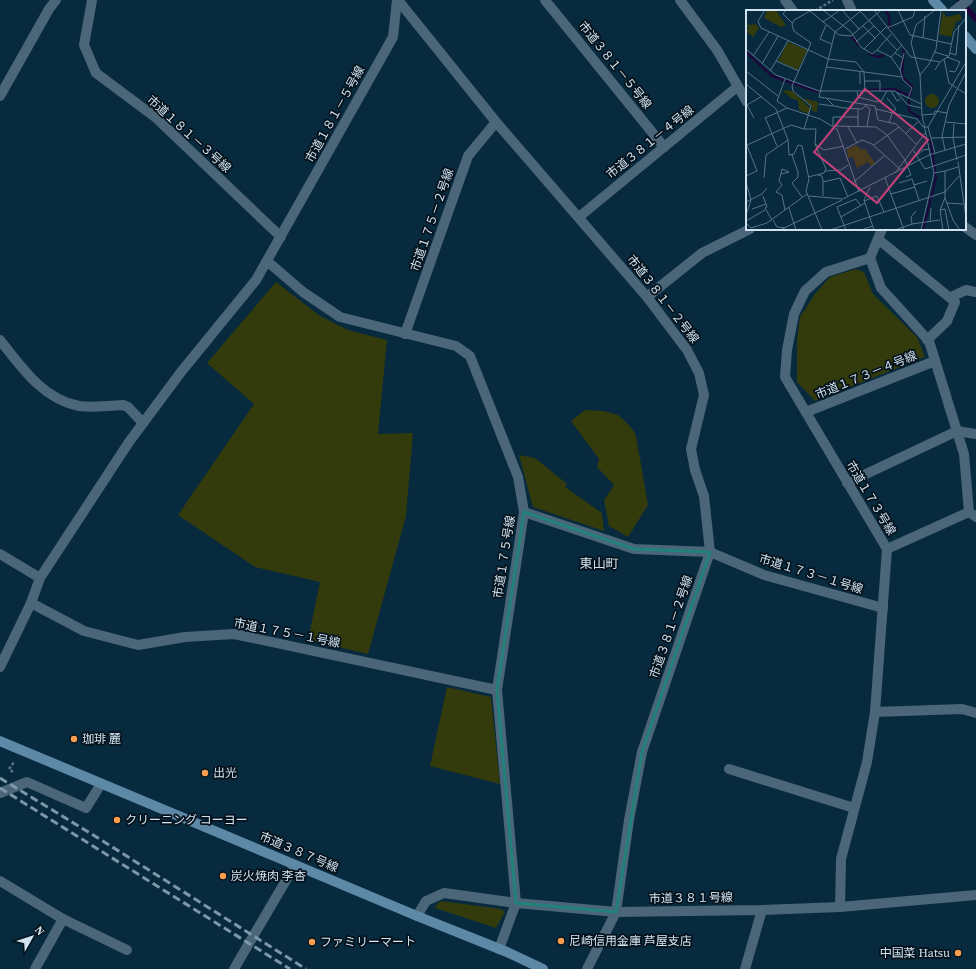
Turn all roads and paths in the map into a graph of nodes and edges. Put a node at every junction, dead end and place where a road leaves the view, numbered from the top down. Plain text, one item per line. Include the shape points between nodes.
1 (56, 0) edge
2 (92, 0) edge
3 (398, 0) edge
4 (545, 0) edge
5 (680, 0) edge
6 (786, 0) edge
7 (834, 0) edge
8 (848, 0) edge
9 (933, 0) edge
10 (792, 10) edge
11 (817, 10) edge
12 (852, 10) edge
13 (942, 10) edge
14 (966, 37) edge
15 (976, 49) edge
16 (737, 86) junction
17 (0, 96) edge
18 (746, 100) edge
19 (496, 122) junction
20 (664, 147) junction
21 (578, 217) junction
22 (966, 228) edge
23 (748, 230) edge
24 (882, 230) edge
25 (976, 235) edge
26 (281, 237) junction
27 (878, 239) junction
28 (870, 258) junction
29 (266, 261) junction
30 (976, 292) edge
31 (647, 297) junction
32 (951, 297) junction
33 (405, 334) junction
34 (0, 340) edge
35 (927, 340) junction
36 (935, 361) junction
37 (806, 412) junction
38 (143, 423) junction
39 (957, 431) junction
40 (976, 434) edge
41 (847, 483) junction
42 (524, 512) junction
43 (972, 514) edge
44 (887, 549) junction
45 (710, 552) junction
46 (0, 554) edge
47 (40, 578) junction
48 (31, 602) junction
49 (883, 608) junction
50 (0, 667) edge
51 (497, 690) junction
52 (875, 712) junction
53 (976, 713) edge
54 (0, 740) edge
55 (729, 769) dead end
56 (101, 784) junction
57 (0, 793) edge
58 (854, 808) junction
59 (295, 864) junction
60 (0, 881) edge
61 (976, 895) edge
62 (516, 903) junction
63 (840, 907) junction
64 (762, 910) junction
65 (616, 912) junction
66 (417, 916) junction
67 (63, 919) junction
68 (499, 949) junction
69 (127, 950) dead end
70 (35, 969) edge
71 (234, 969) edge
72 (543, 969) edge
73 (587, 969) edge
74 (745, 969) edge

1 - 17 street
2 - 26 street, 市道１８１－３号線 via 84,45 96,73 155,117
3 - 19 street, 市道３８１－２号線
3 - 26 street, 市道１８１－５号線 via 393,37
4 - 20 street, 市道３８１－５号線
5 - 16 street via 717,50
6 - 10 street
7 - 11 path
8 - 12 street
9 - 13 street
14 - 15 street
16 - 18 street
16 - 20 street, 市道３８１－４号線
19 - 21 street, 市道３８１－２号線
19 - 33 street, 市道１７５－２号線 via 468,156
20 - 21 street, 市道３８１－４号線
21 - 31 street, 市道３８１－２号線
22 - 25 street
23 - 31 street via 702,253
24 - 27 street
26 - 29 street, 市道１８１－５号線
27 - 28 street
27 - 32 street
28 - 35 street via 881,288
28 - 37 street, 市道１７３号線 via 826,272 805,291 794,314 785,377
29 - 33 street, 市道１７５号線 via 303,292 340,316
29 - 38 street, 市道１８１－５号線 via 256,280
30 - 32 street via 966,290
31 - 45 street, 市道３８１－２号線 via 688,350 699,373 704,394 691,449 704,496
32 - 35 street, 市道１７３－４号線 via 955,302 947,321
33 - 42 street, 市道１７５号線 via 456,346 470,356 518,477
34 - 38 street via 25,372 56,398 80,406 123,405
35 - 36 street
36 - 37 street, 市道１７３－４号線
36 - 39 street
37 - 41 street, 市道１７３号線
38 - 47 street, 市道１８１－５号線
39 - 40 street
39 - 41 street
39 - 43 street via 964,454
41 - 44 street, 市道１７３号線
42 - 45 street, 市道１７３－１号線 via 634,549
42 - 51 street, 市道１７５号線
43 - 44 street
44 - 49 street, 市道１７３号線
45 - 49 street, 市道１７３－１号線 via 764,575
45 - 65 street, 市道３８１－２号線 via 642,752
46 - 47 street
47 - 48 street, 市道１８１－５号線
48 - 50 street, 市道１８１－５号線
48 - 51 street, 市道１７５－１号線 via 84,631 138,645 184,637 234,634
49 - 52 street, 市道１７３号線
51 - 62 street, 市道１７５号線
52 - 53 street via 962,709
52 - 58 street, 市道１７３号線 via 867,762
54 - 56 street, 市道３８７号線
55 - 58 street
56 - 57 street via 86,808 26,782
56 - 59 street, 市道３８７号線
58 - 63 street, 市道１７３号線 via 841,859
59 - 66 street, 市道３８７号線
59 - 71 street
60 - 67 street
61 - 63 street, 市道３８１号線
62 - 65 street, 市道３８１号線
62 - 66 street, 市道３８１号線 via 444,893 426,900
62 - 68 street, 市道１７５号線
63 - 64 street, 市道３８１号線
64 - 65 street, 市道３８１号線
64 - 74 street
65 - 73 street, 市道３８１－２号線
66 - 68 street, 市道３８７号線
67 - 69 street
67 - 70 street
68 - 72 street, 市道３８７号線

